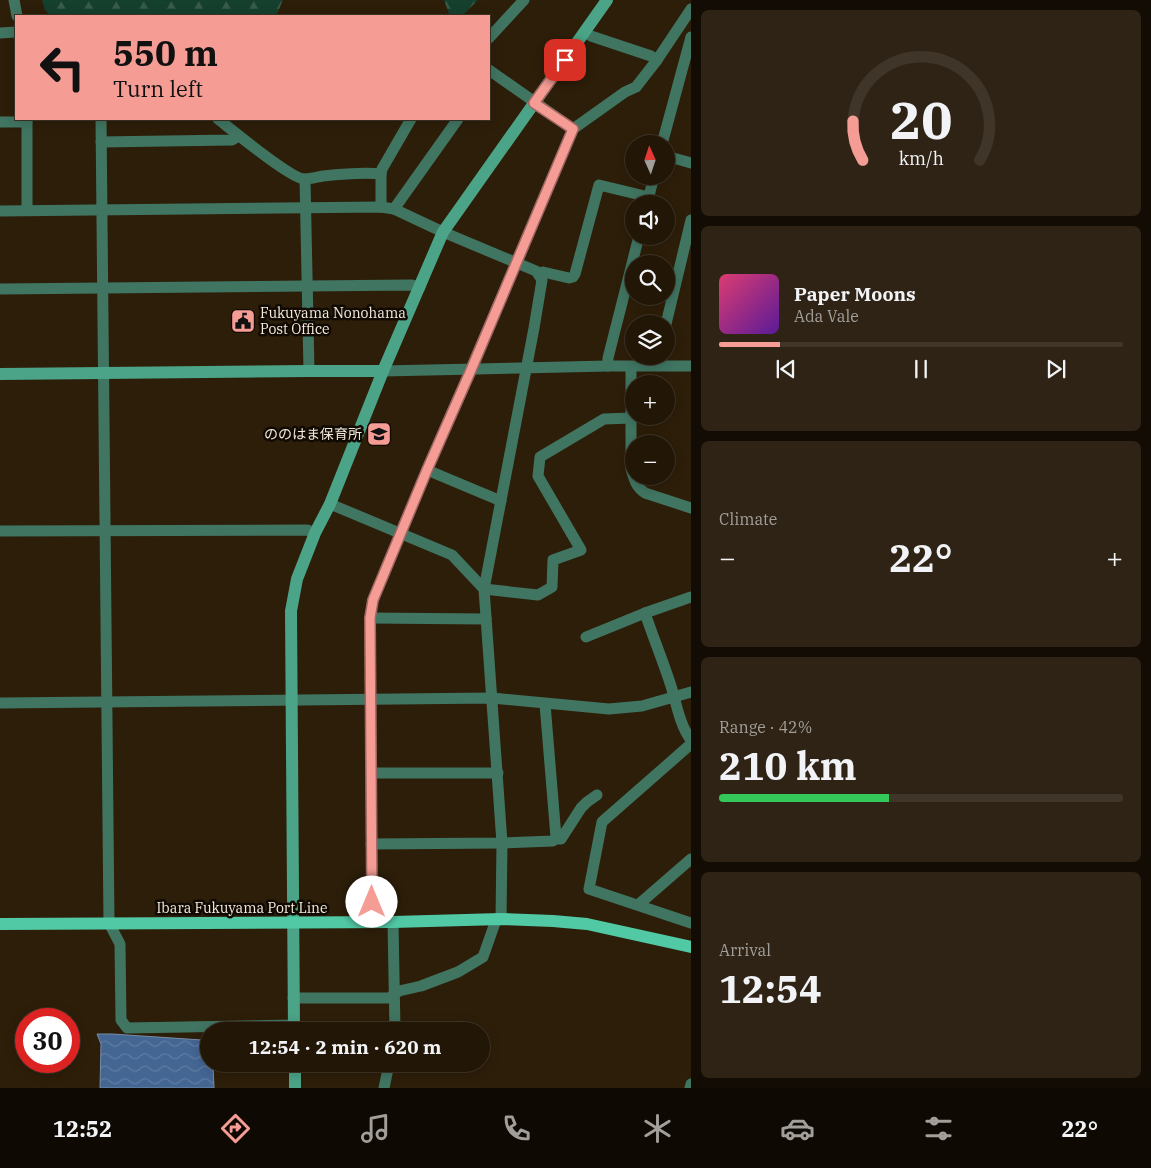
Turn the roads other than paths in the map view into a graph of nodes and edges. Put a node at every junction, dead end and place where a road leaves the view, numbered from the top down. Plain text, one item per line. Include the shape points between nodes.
1 (14, 0) edge
2 (524, 0) edge
3 (607, 0) edge
4 (691, 9) edge
5 (17, 15) edge
6 (15, 32) edge
7 (585, 32) junction
8 (0, 33) edge
9 (490, 37) edge
10 (691, 37) edge
11 (657, 60) junction
12 (490, 73) edge
13 (686, 75) edge
14 (534, 103) junction
15 (26, 120) edge
16 (101, 120) edge
17 (219, 120) edge
18 (410, 120) edge
19 (457, 120) edge
20 (0, 122) edge
21 (573, 129) junction
22 (665, 135) edge
23 (239, 136) junction
24 (102, 142) junction
25 (675, 159) edge
26 (691, 163) edge
27 (381, 174) junction
28 (305, 179) junction
29 (632, 195) edge
30 (381, 206) junction
31 (306, 208) junction
32 (394, 209) junction
33 (27, 210) junction
34 (102, 210) junction
35 (0, 211) edge
36 (691, 220) edge
37 (443, 232) junction
38 (637, 245) edge
39 (516, 262) junction
40 (539, 274) junction
41 (307, 286) junction
42 (102, 288) junction
43 (420, 288) junction
44 (0, 289) edge
45 (668, 315) edge
46 (675, 364) edge
47 (639, 365) edge
48 (608, 366) junction
49 (691, 366) edge
50 (630, 367) junction
51 (526, 368) junction
52 (471, 370) junction
53 (308, 371) junction
54 (383, 371) junction
55 (104, 373) junction
56 (0, 374) edge
57 (630, 375) edge
58 (625, 418) edge
59 (631, 425) edge
60 (427, 470) junction
61 (501, 501) junction
62 (330, 504) junction
63 (691, 508) edge
64 (0, 531) edge
65 (105, 531) junction
66 (315, 533) junction
67 (400, 533) junction
68 (484, 589) junction
69 (691, 597) edge
70 (645, 613) junction
71 (370, 618) junction
72 (486, 619) junction
73 (586, 637) dead end
74 (691, 692) edge
75 (674, 697) junction
76 (492, 698) junction
77 (370, 699) junction
78 (291, 700) junction
79 (107, 702) junction
80 (0, 703) edge
81 (545, 704) junction
82 (691, 740) edge
83 (691, 744) edge
84 (371, 773) junction
85 (498, 773) junction
86 (597, 795) dead end
87 (555, 839) junction
88 (502, 843) junction
89 (371, 844) junction
90 (691, 859) edge
91 (638, 905) junction
92 (498, 920) junction
93 (372, 922) junction
94 (394, 922) junction
95 (294, 923) junction
96 (691, 923) edge
97 (0, 924) edge
98 (109, 924) junction
99 (691, 947) edge
100 (395, 995) junction
101 (293, 998) junction
102 (294, 1022) edge
103 (395, 1022) edge
104 (200, 1028) edge
105 (294, 1072) edge
106 (387, 1072) edge
107 (691, 1084) edge
108 (295, 1088) edge
109 (384, 1088) edge
110 (690, 1088) edge

1 - 5 street
2 - 9 street
3 - 7 street
4 - 11 street
6 - 8 street
7 - 11 street
7 - 14 street
10 - 13 street
11 - 21 street via 636,87
12 - 14 street
13 - 22 street
14 - 21 street
14 - 37 street
15 - 20 street
15 - 33 street
16 - 24 street
17 - 23 street
18 - 27 street
19 - 32 street
21 - 39 street
23 - 24 street via 232,140
23 - 28 street via 286,170
24 - 34 street
25 - 26 street
27 - 28 street
27 - 30 street
28 - 31 street
29 - 40 street via 599,185 573,277
30 - 31 street
30 - 32 street
31 - 34 street
31 - 41 street
32 - 37 street
33 - 34 street
33 - 35 street
34 - 42 street
36 - 45 street
37 - 39 street
37 - 43 street
38 - 48 street
39 - 40 street
39 - 52 street
40 - 51 street via 542,280
41 - 42 street
41 - 43 street via 412,285
41 - 53 street
42 - 44 street
42 - 55 street
43 - 54 street
46 - 49 street
47 - 50 street
48 - 50 street
48 - 51 street
50 - 57 street
51 - 52 street
51 - 61 street
52 - 54 street
52 - 60 street
53 - 54 street
53 - 55 street
54 - 62 street
55 - 56 street
55 - 65 street
58 - 68 street via 604,418 540,457 538,476 581,550 553,560 552,587 538,595
59 - 63 street via 631,469 638,486 645,492
60 - 61 street
60 - 67 street
61 - 68 street
62 - 66 street
62 - 67 street
64 - 65 street
65 - 66 street via 307,530
65 - 79 street
66 - 78 street via 297,579 291,611
67 - 68 street via 452,555
67 - 71 street via 373,600
68 - 72 street
69 - 70 street
70 - 73 street
70 - 75 street
71 - 72 street
71 - 77 street
72 - 76 street
74 - 75 street
75 - 81 street via 626,709
75 - 82 street
76 - 77 street
76 - 81 street
76 - 85 street
77 - 78 street
77 - 84 street
78 - 79 street
78 - 95 street
79 - 80 street
79 - 98 street
81 - 87 street
83 - 91 street via 602,822 589,889
84 - 85 street
84 - 89 street
85 - 88 street
86 - 87 street via 581,808 561,839
87 - 88 street
88 - 89 street
88 - 92 street
89 - 93 street
90 - 91 street
91 - 96 street
92 - 94 main road, Ibara Fukuyama Port Line
92 - 99 main road, Ibara Fukuyama Port Line via 587,924
92 - 100 street via 483,957 458,972
93 - 94 main road, Ibara Fukuyama Port Line
93 - 95 main road, Ibara Fukuyama Port Line
94 - 100 street
95 - 98 main road, Ibara Fukuyama Port Line
95 - 101 street
97 - 98 main road, Ibara Fukuyama Port Line
98 - 104 street via 120,944 121,1020 127,1028
100 - 101 street via 390,998
100 - 103 street
101 - 102 street
105 - 108 street
106 - 109 street
107 - 110 street

